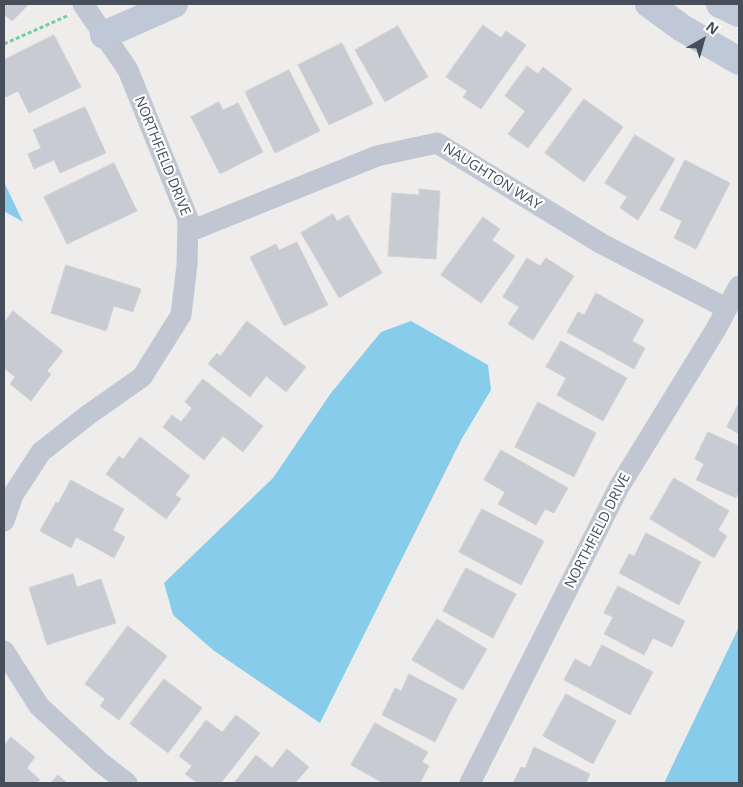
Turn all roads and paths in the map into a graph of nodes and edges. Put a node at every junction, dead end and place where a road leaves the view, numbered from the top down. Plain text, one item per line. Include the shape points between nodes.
1 (174, 4) edge
2 (649, 4) edge
3 (720, 4) edge
4 (84, 6) edge
5 (739, 13) edge
6 (104, 35) junction
7 (4, 44) edge
8 (739, 61) edge
9 (188, 232) junction
10 (739, 286) edge
11 (726, 308) junction
12 (4, 521) edge
13 (4, 651) edge
14 (127, 783) edge
15 (470, 783) edge

1 - 6 street
2 - 8 street via 682,28
3 - 5 street
4 - 6 street, NORTHFIELD DRIVE
4 - 7 path
6 - 9 street, NORTHFIELD DRIVE via 128,70 188,218
9 - 11 street, NAUGHTON WAY via 377,156 437,143 602,244
9 - 12 street, NORTHFIELD DRIVE via 181,315 142,378 40,452 13,495
10 - 11 street, NORTHFIELD DRIVE
11 - 15 street, NORTHFIELD DRIVE via 619,487
13 - 14 street via 39,706

